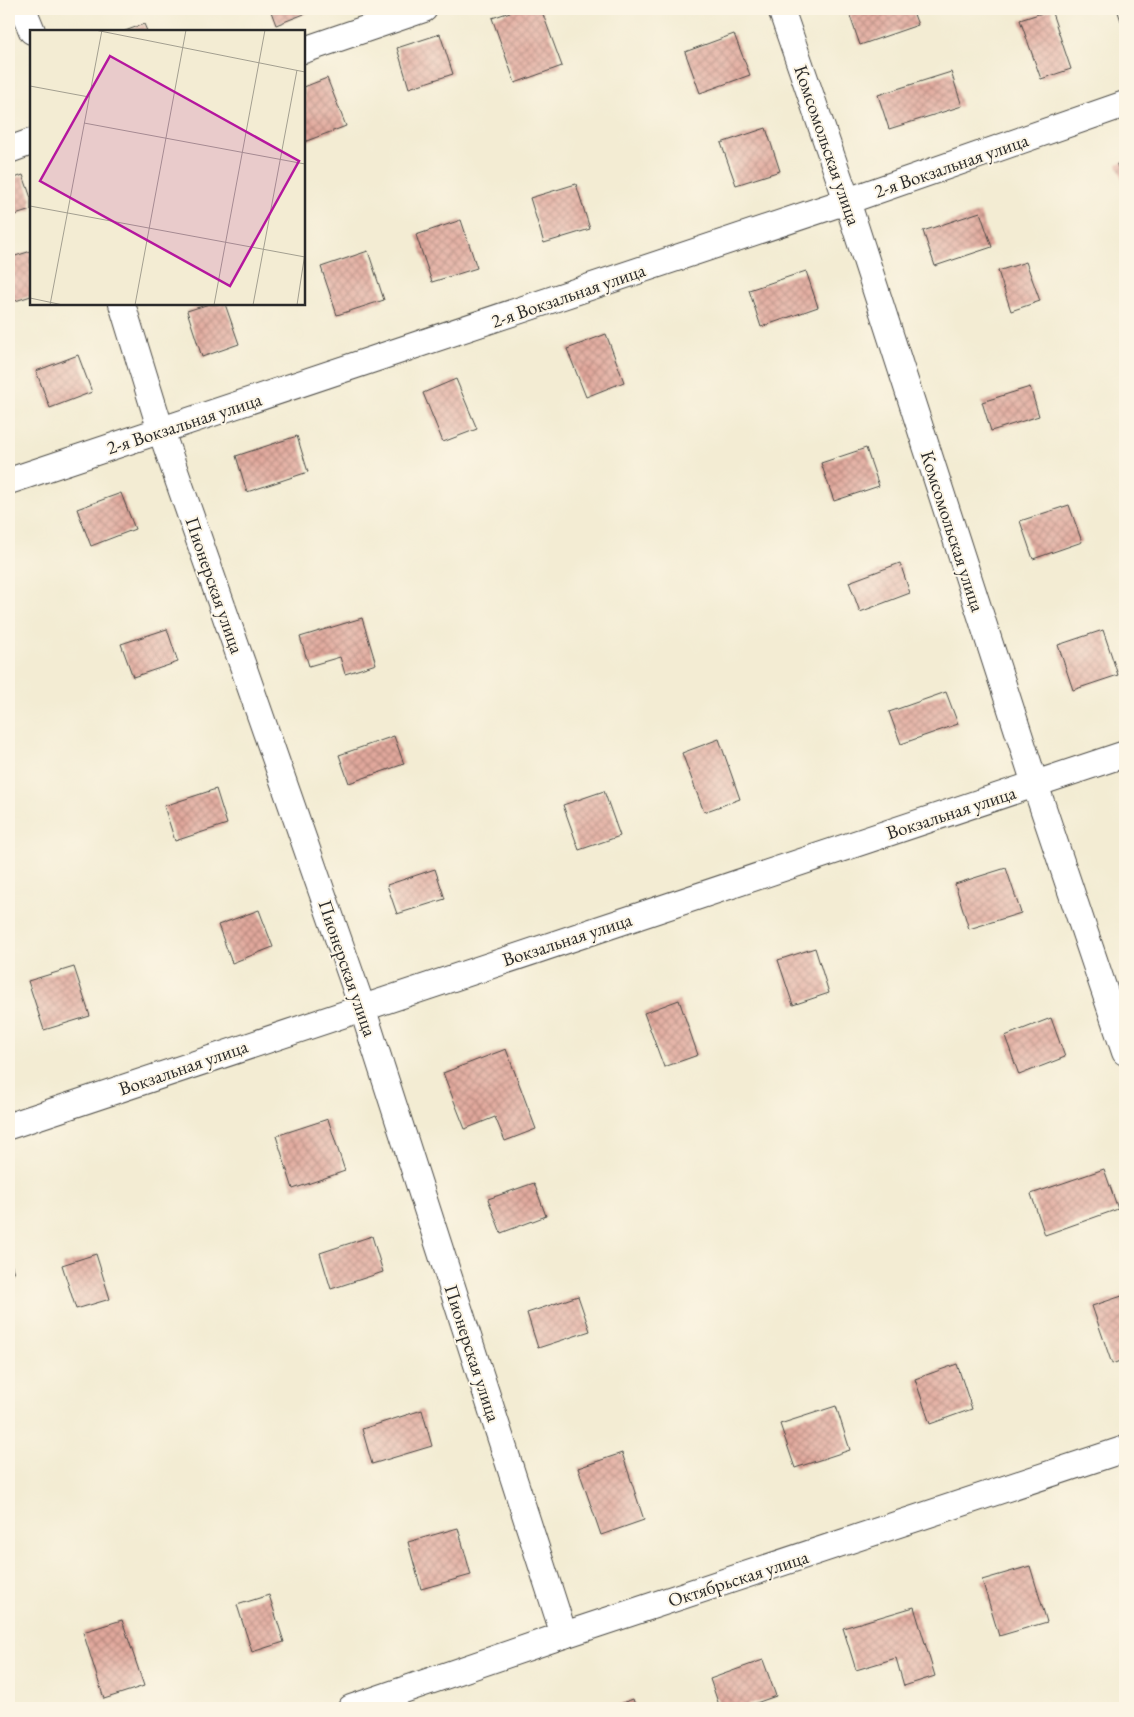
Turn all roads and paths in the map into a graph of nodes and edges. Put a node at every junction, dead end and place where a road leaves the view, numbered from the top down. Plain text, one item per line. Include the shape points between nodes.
1 (23, 9) edge
2 (424, 9) edge
3 (781, 9) edge
4 (32, 30) edge
5 (305, 50) edge
6 (1125, 104) edge
7 (30, 142) edge
8 (9, 150) edge
9 (847, 201) junction
10 (122, 305) edge
11 (161, 431) junction
12 (9, 481) edge
13 (1125, 754) edge
14 (1035, 784) junction
15 (362, 1007) junction
16 (1125, 1052) edge
17 (9, 1126) edge
18 (1125, 1449) edge
19 (564, 1635) junction
20 (358, 1707) edge

1 - 4 street
2 - 5 street
3 - 9 street, Комсомольская улица
6 - 9 street, 2-я Вокзальная улица
7 - 8 street
9 - 11 street, 2-я Вокзальная улица
9 - 14 street, Комсомольская улица
10 - 11 street, Пионерская улица
11 - 12 street, 2-я Вокзальная улица
11 - 15 street, Пионерская улица
13 - 14 street, Вокзальная улица
14 - 15 street, Вокзальная улица
14 - 16 street, Комсомольская улица
15 - 17 street, Вокзальная улица
15 - 19 street, Пионерская улица
18 - 19 street, Октябрьская улица
19 - 20 street, Октябрьская улица

